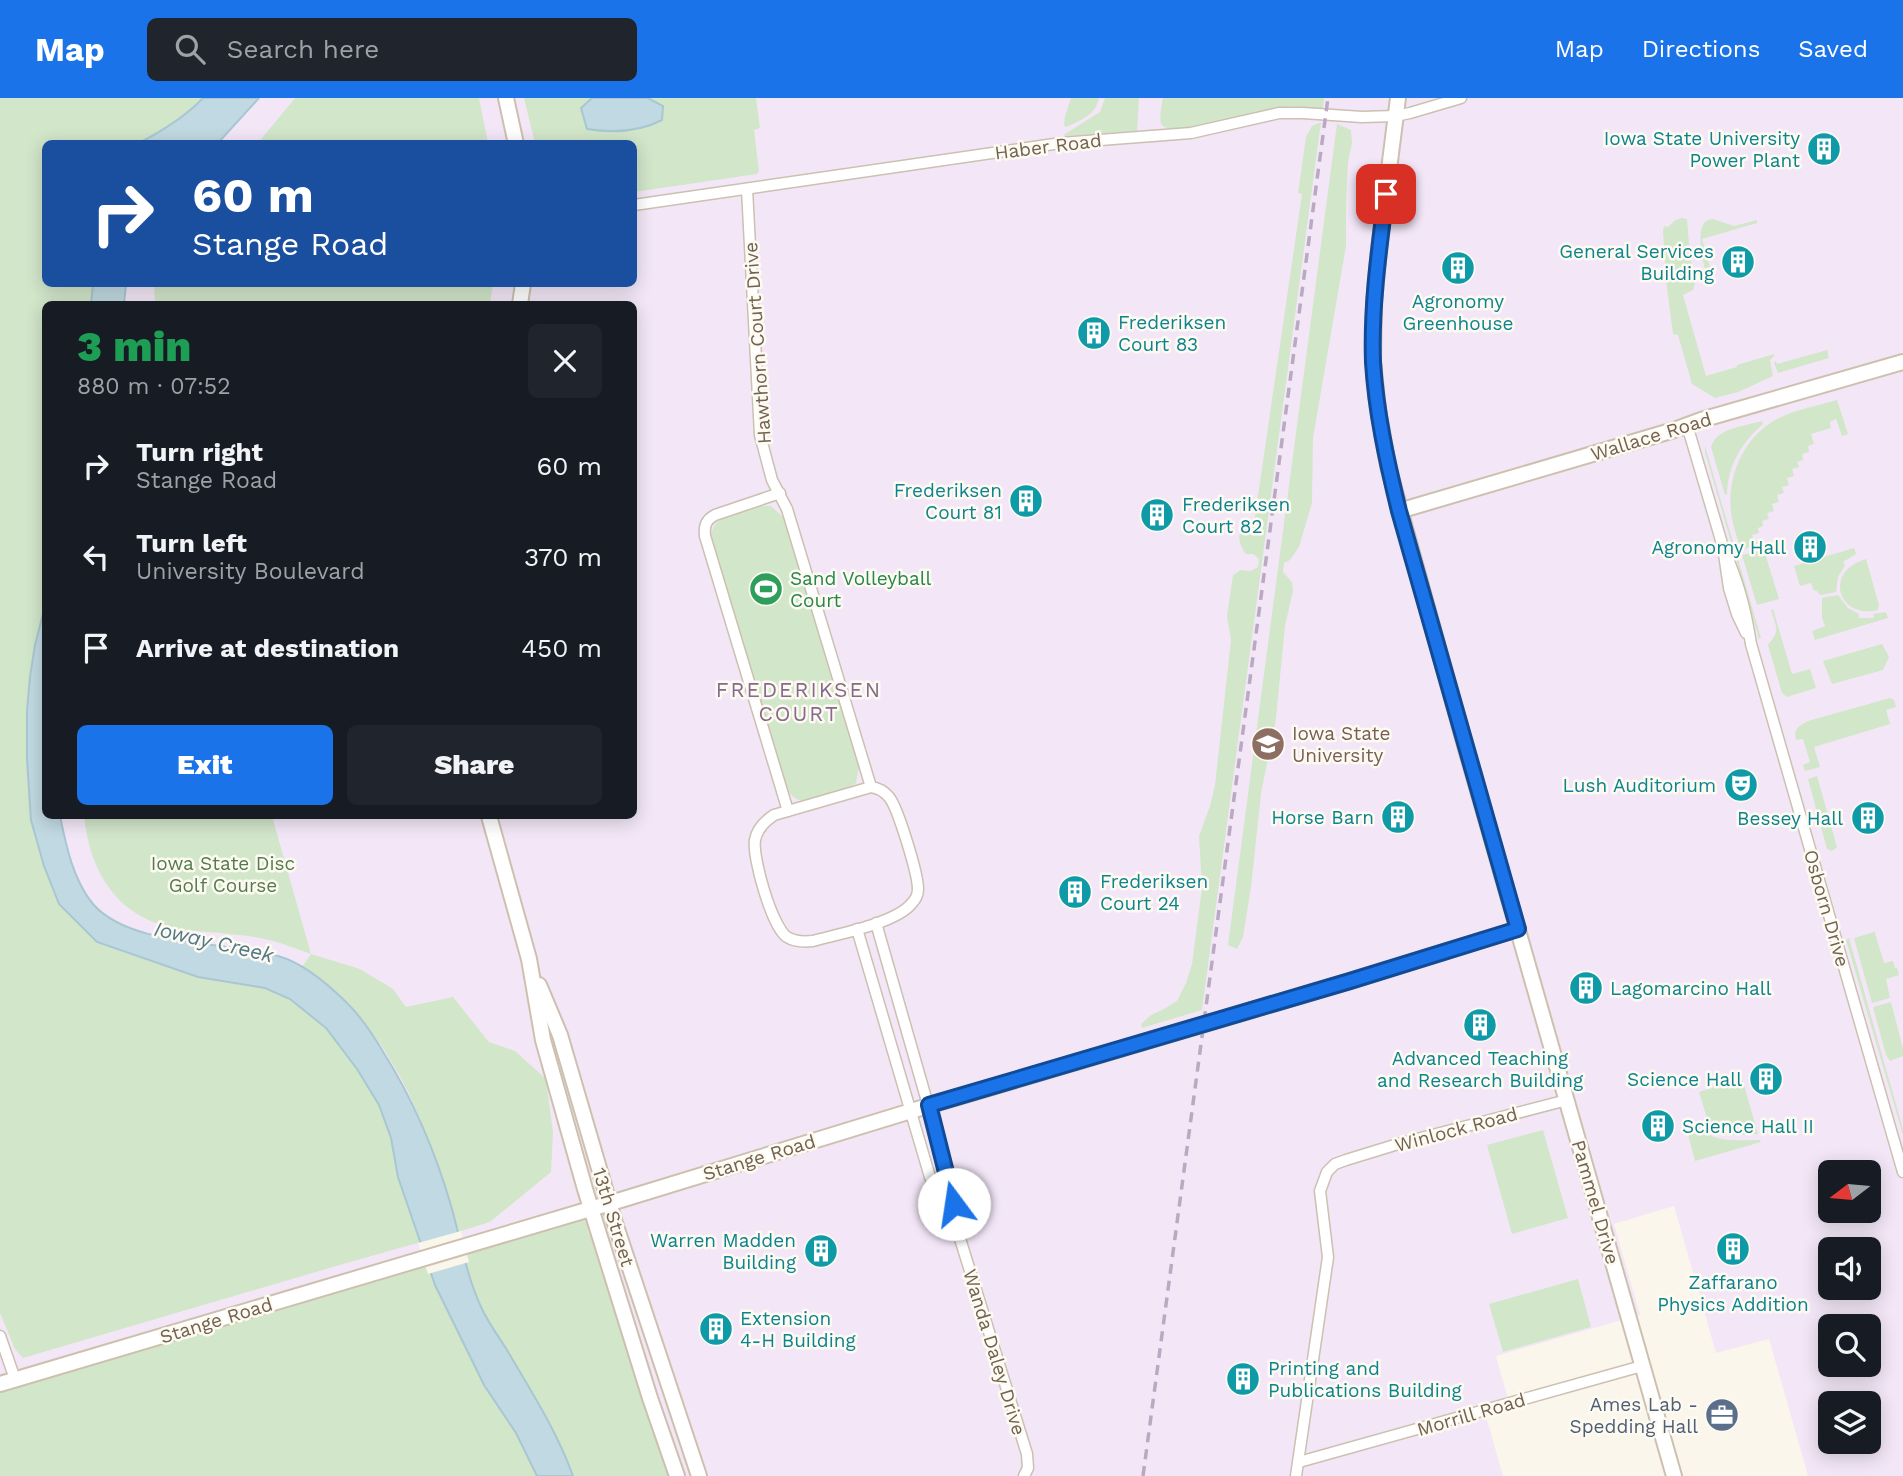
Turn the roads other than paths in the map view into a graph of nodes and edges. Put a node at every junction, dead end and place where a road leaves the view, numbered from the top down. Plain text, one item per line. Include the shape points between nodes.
1 (506, 98) edge
2 (1398, 98) edge
3 (1461, 98) edge
4 (1395, 116) junction
5 (515, 140) edge
6 (747, 189) junction
7 (637, 205) edge
8 (1903, 362) edge
9 (1687, 425) junction
10 (780, 493) junction
11 (1399, 511) junction
12 (871, 788) junction
13 (788, 811) junction
14 (490, 819) edge
15 (876, 923) junction
16 (857, 929) junction
17 (1518, 929) junction
18 (529, 959) junction
19 (1567, 1100) junction
20 (929, 1105) junction
21 (911, 1111) junction
22 (1903, 1172) edge
23 (610, 1204) junction
24 (591, 1209) junction
25 (957, 1229) junction
26 (0, 1336) edge
27 (1642, 1366) junction
28 (15, 1379) junction
29 (0, 1384) edge
30 (1298, 1462) junction
31 (677, 1476) edge
32 (699, 1476) edge
33 (1024, 1476) edge
34 (1296, 1476) edge
35 (1674, 1476) edge

1 - 5 main road
2 - 4 main road, Pammel Drive
3 - 4 street, Haber Road
4 - 6 street, Haber Road via 1279,113 1191,133 1061,143
4 - 11 main road, Pammel Drive via 1374,303 1373,361
6 - 7 street, Haber Road
6 - 10 street, Hawthorn Court Drive via 760,435
8 - 9 main road, Wallace Road
9 - 11 main road, Wallace Road
9 - 22 street, Osborn Drive via 1723,547 1734,606 1751,644
10 - 12 street, Hawthorn Court Drive
10 - 13 street via 715,515 705,524 705,536
11 - 17 main road, Pammel Drive
12 - 13 street
12 - 15 street via 884,792 894,804 918,887 917,896 904,911
13 - 16 street via 769,818 755,842 775,922 788,938 801,942
14 - 18 main road, 13th Street
15 - 16 street
15 - 20 street
16 - 21 street
17 - 19 main road, Pammel Drive
17 - 20 main road, Stange Road
18 - 23 main road, 13th Street via 560,1035
18 - 24 main road, 13th Street via 543,1040
19 - 27 main road, Pammel Drive
19 - 30 street, Winlock Road via 1398,1144 1335,1164 1327,1172 1320,1191 1328,1257
20 - 21 main road, Stange Road
20 - 25 street
21 - 23 main road, Stange Road
21 - 25 street, Wanda Daley Drive via 930,1177
23 - 24 main road, Stange Road
23 - 32 main road, 13th Street
24 - 28 main road, Stange Road
24 - 31 main road, 13th Street
25 - 33 street, Wanda Daley Drive via 1027,1454
26 - 28 street
27 - 30 street, Morrill Road
27 - 35 main road, Pammel Drive
28 - 29 main road, Stange Road
30 - 34 street

